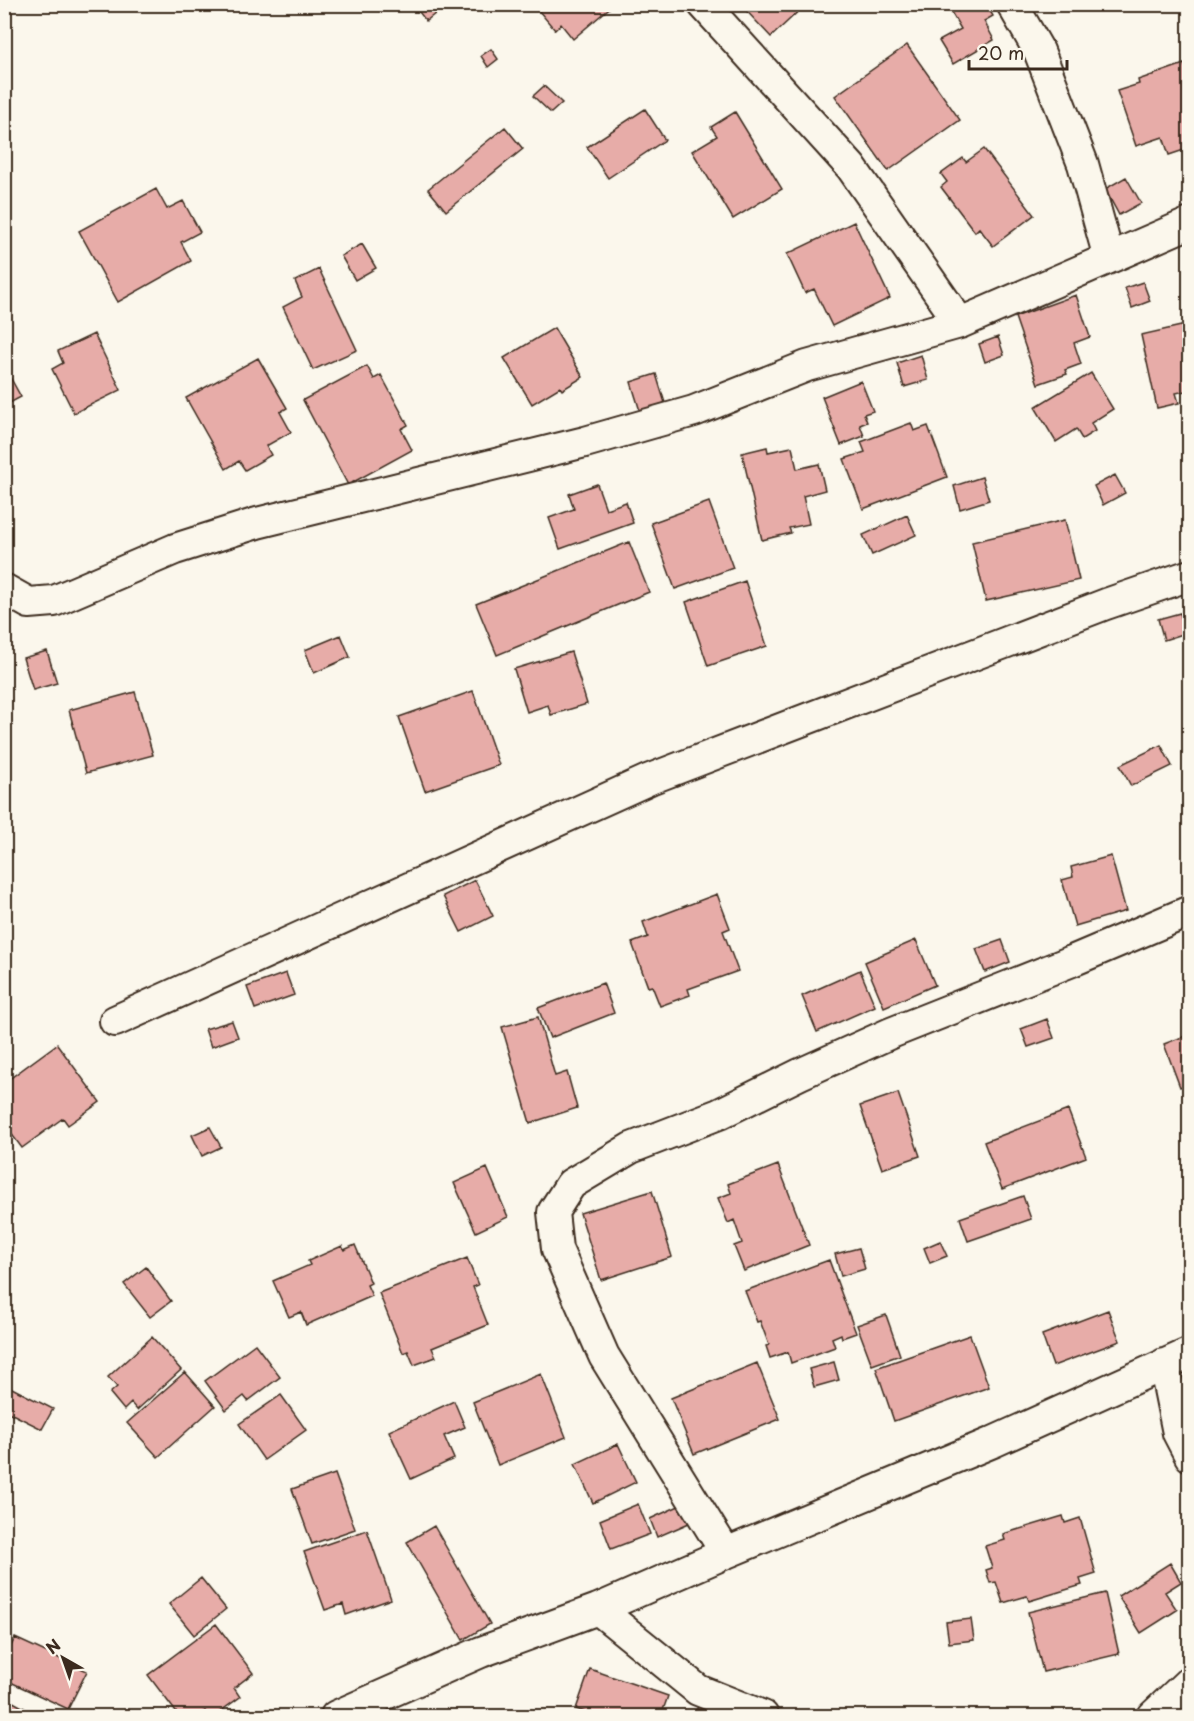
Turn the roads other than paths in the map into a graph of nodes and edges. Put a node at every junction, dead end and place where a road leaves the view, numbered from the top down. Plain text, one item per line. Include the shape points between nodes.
1 (703, 4) edge
2 (1012, 4) edge
3 (1190, 223) edge
4 (1109, 258) junction
5 (960, 323) junction
6 (1190, 575) edge
7 (4, 589) edge
8 (1190, 911) edge
9 (115, 1021) dead end
10 (1177, 1359) edge
11 (1190, 1456) edge
12 (726, 1553) junction
13 (598, 1609) junction
14 (1190, 1682) edge
15 (336, 1716) edge
16 (763, 1716) edge
17 (1153, 1716) edge

1 - 5 street via 851,167
2 - 4 street via 1039,51 1079,154
3 - 4 street
4 - 5 street
5 - 7 street via 807,366 683,414 585,442 257,523 176,549 54,601 29,603
6 - 9 street via 650,779
8 - 12 street via 891,1033 719,1114 631,1148 571,1184 554,1212 557,1249 604,1356
10 - 11 street via 1178,1433
10 - 12 street via 993,1442
12 - 13 street
13 - 15 street via 481,1652
13 - 16 street via 698,1690
14 - 17 street

